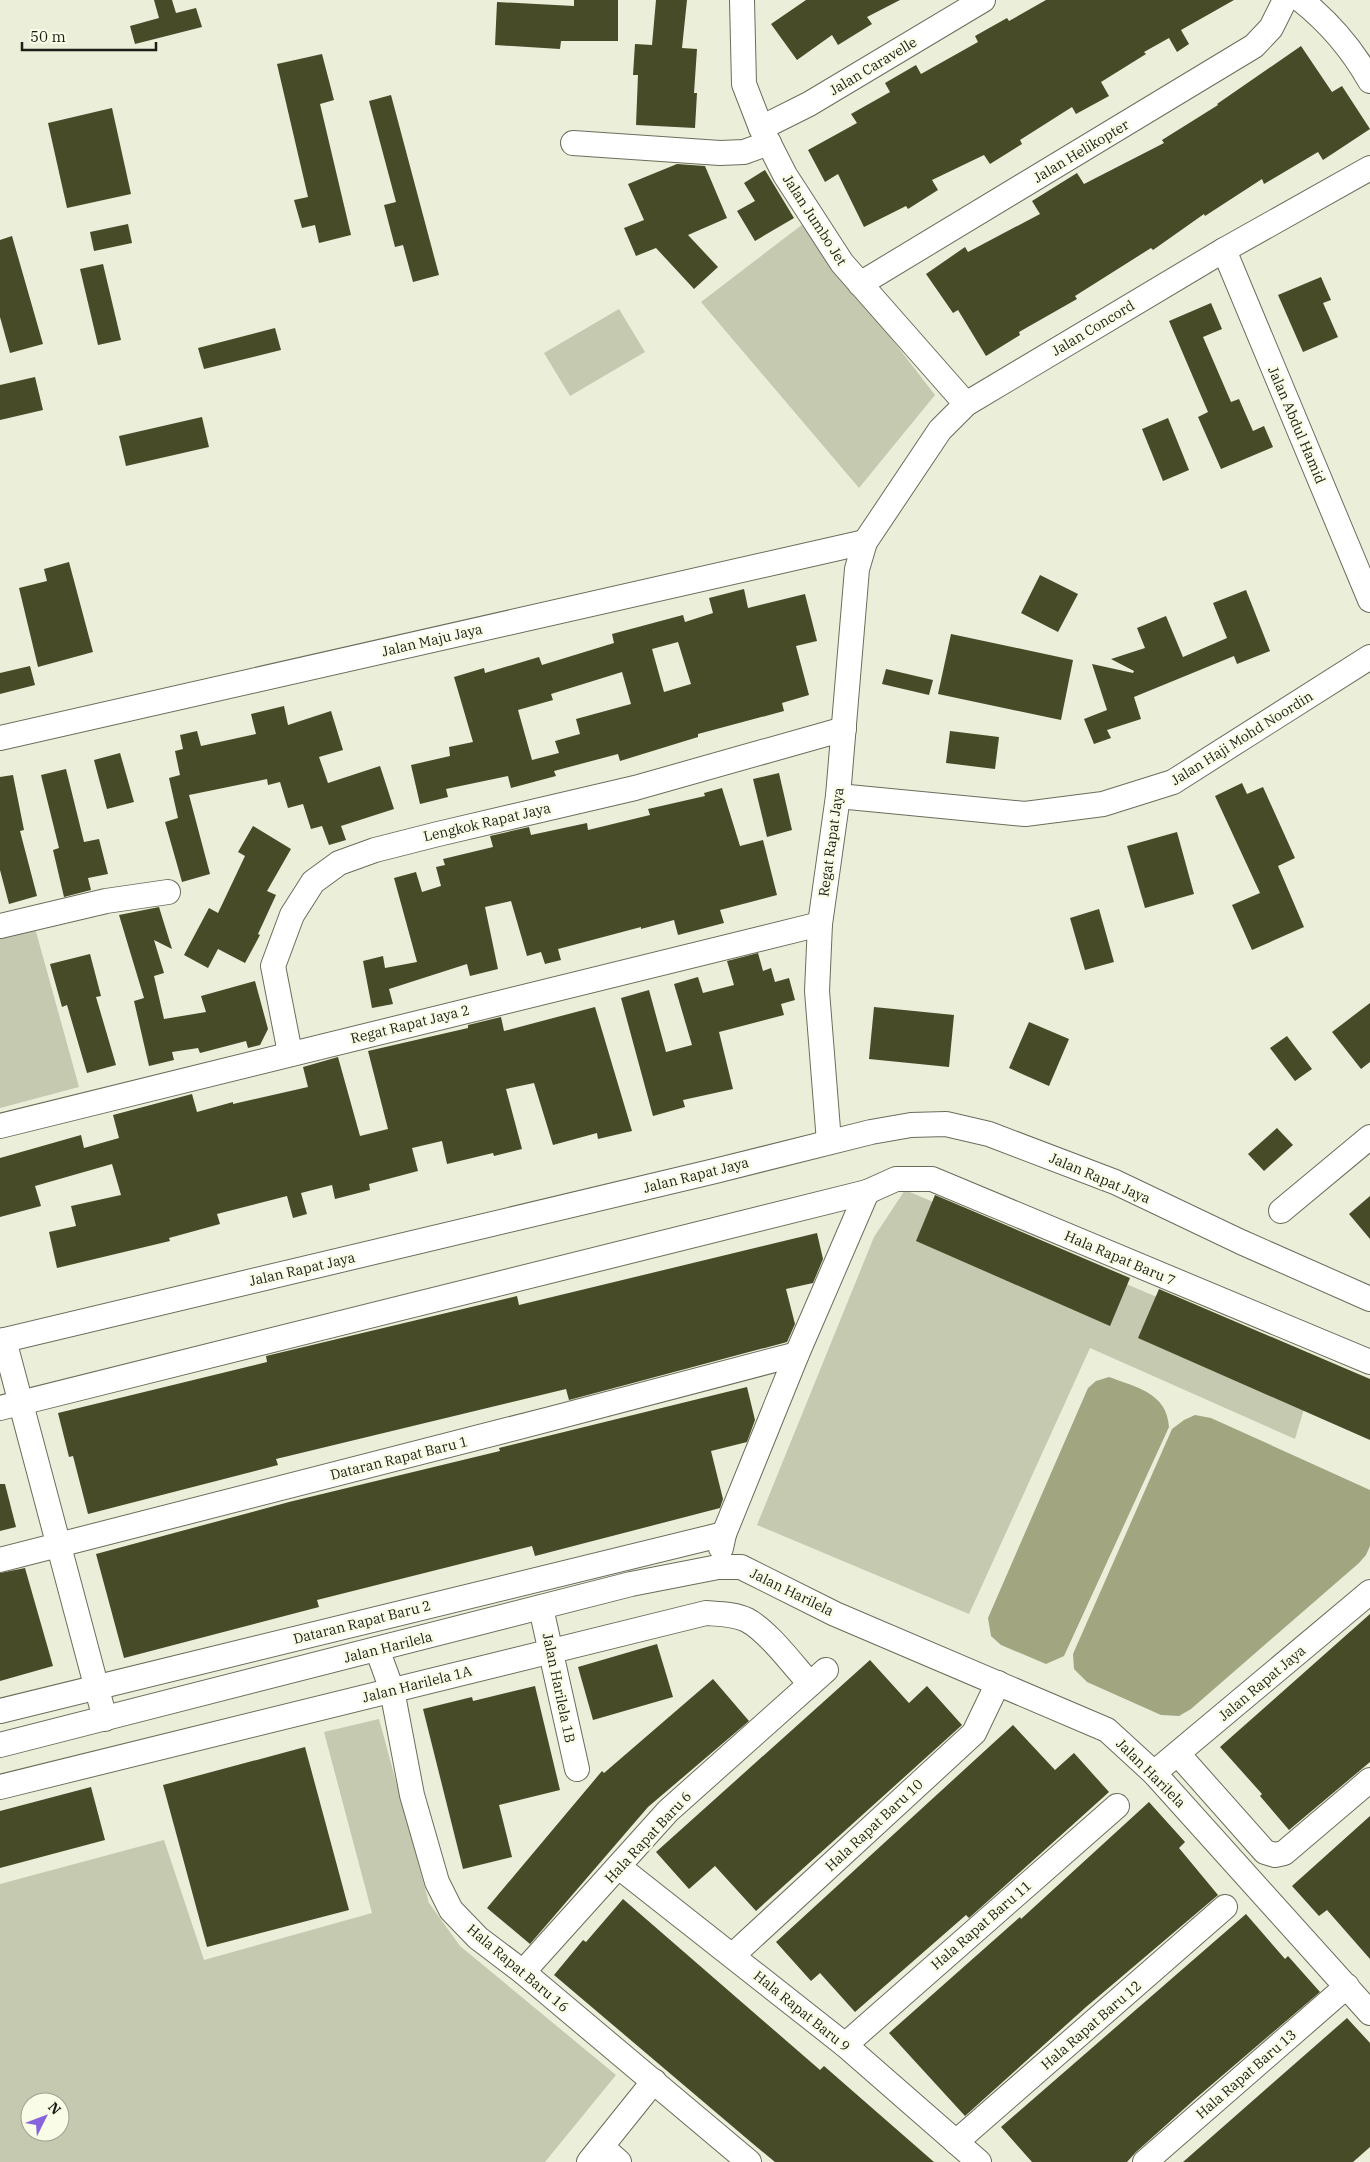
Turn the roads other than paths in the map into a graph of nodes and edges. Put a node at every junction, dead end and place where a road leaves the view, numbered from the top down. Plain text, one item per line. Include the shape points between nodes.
1 (742, 0) edge
2 (983, 0) edge
3 (1285, 0) edge
4 (1301, 0) edge
5 (1370, 81) edge
6 (765, 135) junction
7 (573, 143) dead end
8 (1370, 168) edge
9 (1224, 250) junction
10 (860, 284) junction
11 (966, 404) junction
12 (865, 542) junction
13 (1370, 600) edge
14 (1370, 657) edge
15 (844, 729) junction
16 (0, 738) edge
17 (838, 796) junction
18 (168, 892) dead end
19 (820, 924) junction
20 (0, 926) edge
21 (290, 1053) junction
22 (0, 1126) edge
23 (1370, 1138) edge
24 (829, 1142) junction
25 (867, 1192) junction
26 (1281, 1211) dead end
27 (1370, 1299) edge
28 (2, 1341) edge
29 (797, 1354) junction
30 (1370, 1362) edge
31 (11, 1405) edge
32 (724, 1534) junction
33 (57, 1546) junction
34 (0, 1560) edge
35 (718, 1567) junction
36 (1370, 1592) edge
37 (541, 1608) junction
38 (377, 1649) junction
39 (552, 1650) junction
40 (818, 1677) joint
41 (998, 1683) junction
42 (95, 1687) junction
43 (392, 1690) junction
44 (0, 1711) edge
45 (105, 1720) junction
46 (0, 1745) edge
47 (1178, 1754) junction
48 (577, 1769) dead end
49 (1154, 1773) junction
50 (1370, 1780) edge
51 (0, 1787) edge
52 (1117, 1806) dead end
53 (619, 1867) junction
54 (1225, 1907) dead end
55 (733, 1955) junction
56 (523, 1972) junction
57 (1347, 1986) junction
58 (1370, 2013) edge
59 (845, 2045) junction
60 (654, 2081) junction
61 (956, 2142) junction
62 (603, 2157) edge
63 (749, 2162) edge
64 (979, 2162) edge
65 (1145, 2162) edge

1 - 6 street, Jalan Jumbo Jet via 744,84
2 - 6 street, Jalan Caravelle via 810,104
3 - 10 street, Jalan Helikopter via 1270,28 1254,46
4 - 5 street via 1337,34
6 - 7 street, Jalan Caravelle via 744,152 720,153
6 - 10 street, Jalan Jumbo Jet via 785,175 826,239
8 - 9 street, Jalan Concord
9 - 11 street, Jalan Concord
9 - 13 street, Jalan Abdul Hamid
10 - 11 street, Jalan Jumbo Jet
11 - 12 street, Jalan Concord via 940,430
12 - 15 street, Regat Rapat Jaya via 858,569
12 - 16 street, Jalan Maju Jaya
14 - 17 street, Jalan Haji Mohd Noordin via 1173,782 1103,804 1025,814
15 - 17 street, Regat Rapat Jaya
15 - 21 street, Lengkok Rapat Jaya via 635,788 438,834 339,863 313,882 292,915 273,966
17 - 19 street, Regat Rapat Jaya
18 - 20 street via 106,901
19 - 21 street, Regat Rapat Jaya 2
19 - 24 street, Regat Rapat Jaya via 817,991
21 - 22 street, Regat Rapat Jaya 2
23 - 26 street
24 - 27 street, Jalan Rapat Jaya via 911,1125 946,1124 989,1134 1114,1182
24 - 28 street, Jalan Rapat Jaya
25 - 29 street
25 - 30 street, Hala Rapat Baru 7 via 896,1179 932,1180
25 - 31 street
28 - 31 street
29 - 32 street
29 - 33 street, Dataran Rapat Baru 1
31 - 33 street
32 - 35 street
32 - 42 street, Dataran Rapat Baru 2
33 - 34 street, Dataran Rapat Baru 1
33 - 42 street
35 - 37 street, Jalan Harilela via 631,1584
35 - 41 street, Jalan Harilela via 741,1567 835,1614
36 - 47 street, Jalan Rapat Jaya
37 - 38 street, Jalan Harilela
37 - 39 street, Jalan Harilela 1B
38 - 43 street, Hala Rapat Baru 16
38 - 45 street, Jalan Harilela
39 - 40 street, Jalan Harilela 1A via 706,1613 731,1615 748,1621
39 - 43 street, Jalan Harilela 1A
39 - 48 street, Jalan Harilela 1B
40 - 53 street, Hala Rapat Baru 6 via 668,1811
41 - 49 street, Jalan Harilela via 1107,1730
41 - 55 street, Hala Rapat Baru 10 via 974,1733
42 - 44 street, Dataran Rapat Baru 2
42 - 45 street
43 - 51 street, Jalan Harilela 1A
43 - 56 street, Hala Rapat Baru 16 via 412,1795 437,1882 451,1910 478,1938
45 - 46 street, Jalan Harilela
47 - 49 street, Jalan Rapat Jaya
47 - 50 street via 1265,1852 1275,1855 1284,1853
49 - 57 street, Jalan Harilela
52 - 59 street, Hala Rapat Baru 11
53 - 55 street, Hala Rapat Baru 9
53 - 56 street, Hala Rapat Baru 6
54 - 61 street, Hala Rapat Baru 12
55 - 59 street, Hala Rapat Baru 9
56 - 60 street, Hala Rapat Baru 16
57 - 58 street, Jalan Harilela
57 - 65 street, Hala Rapat Baru 13
59 - 61 street, Hala Rapat Baru 9
60 - 62 street
60 - 63 street, Hala Rapat Baru 16
61 - 64 street, Hala Rapat Baru 9

